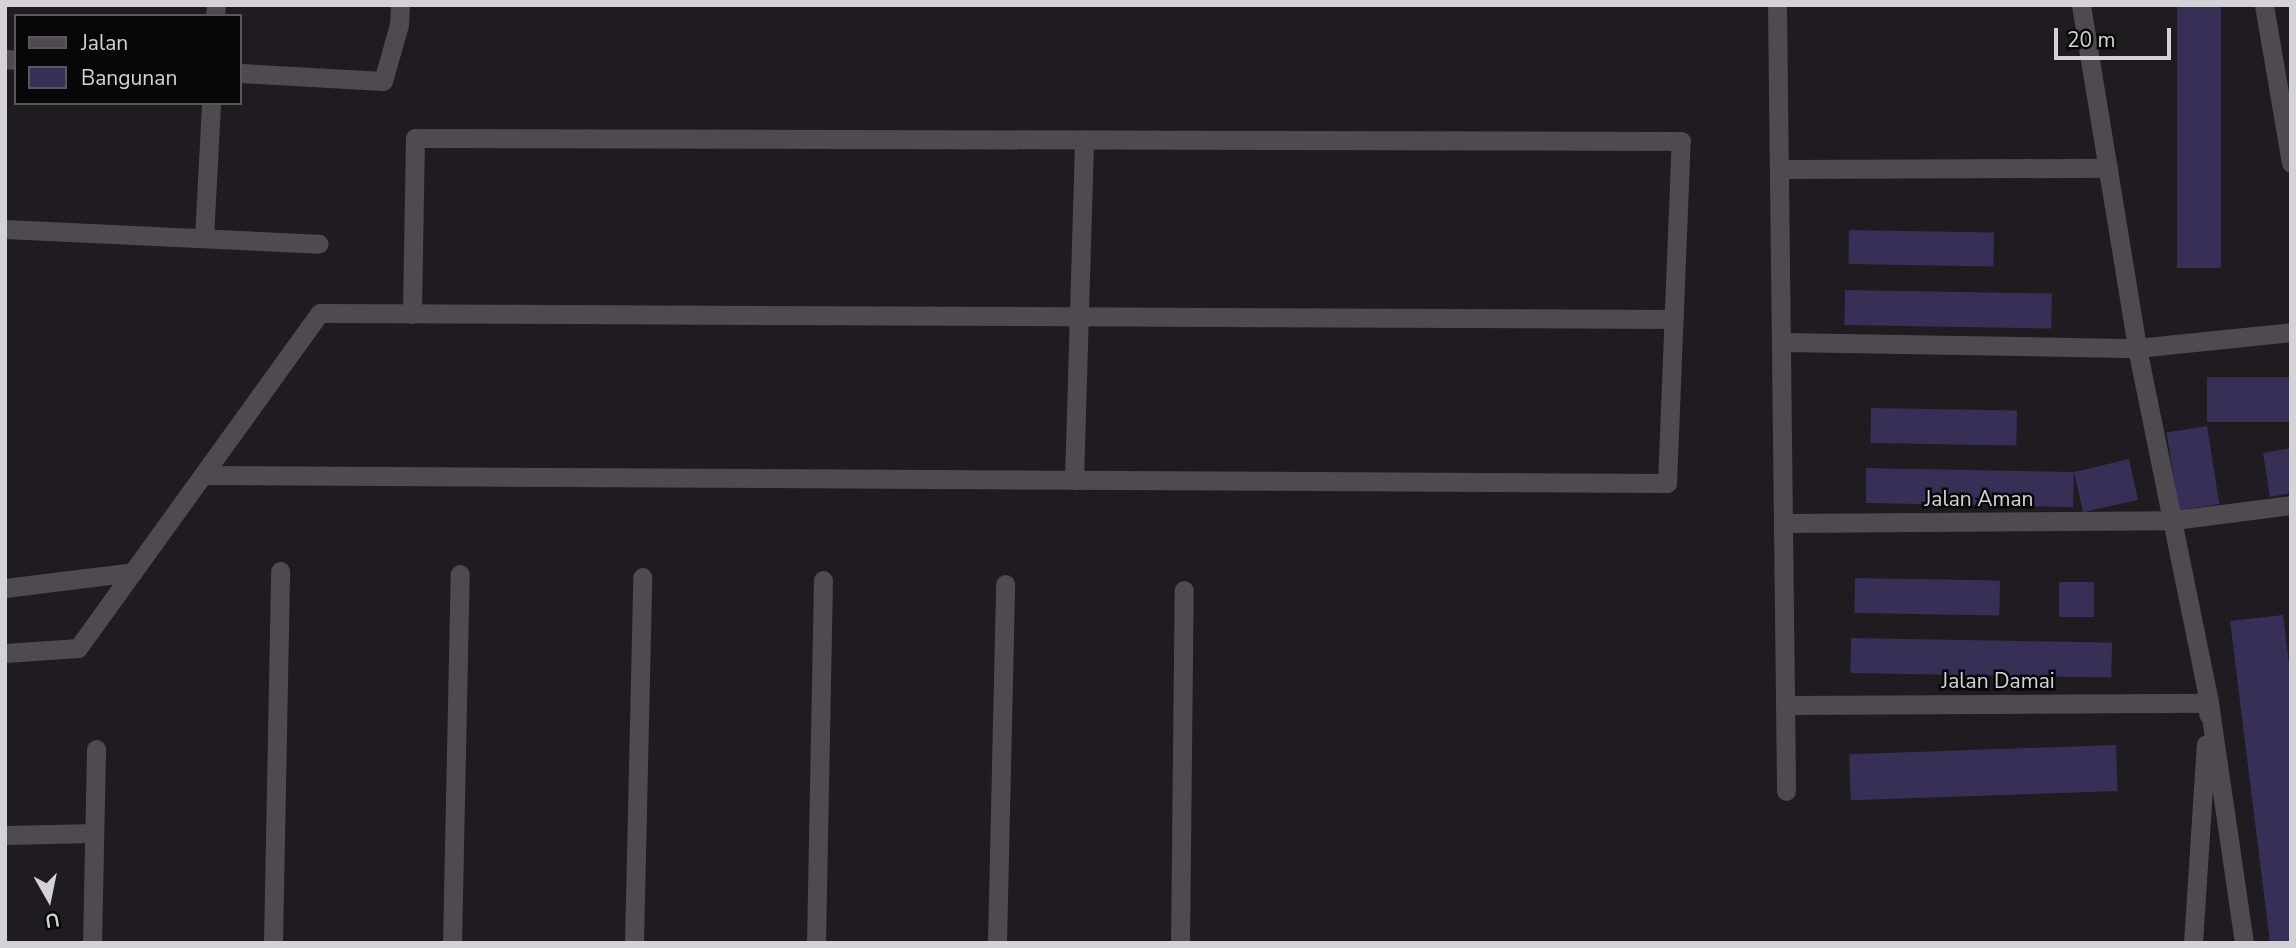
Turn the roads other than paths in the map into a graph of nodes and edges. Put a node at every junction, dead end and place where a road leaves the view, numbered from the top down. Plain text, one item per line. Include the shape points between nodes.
1 (400, 5) edge
2 (1777, 5) edge
3 (2081, 5) edge
4 (2264, 5) edge
5 (242, 73) edge
6 (211, 105) edge
7 (1084, 139) junction
8 (2291, 163) edge
9 (2108, 168) junction
10 (1781, 169) junction
11 (5, 229) edge
12 (204, 239) junction
13 (319, 244) dead end
14 (412, 314) junction
15 (1079, 317) junction
16 (1674, 319) junction
17 (2291, 332) edge
18 (1783, 342) junction
19 (2137, 348) junction
20 (203, 475) junction
21 (1074, 480) junction
22 (2291, 505) edge
23 (2174, 520) junction
24 (1784, 523) junction
25 (280, 571) dead end
26 (133, 572) junction
27 (460, 573) dead end
28 (642, 577) dead end
29 (823, 580) dead end
30 (1005, 584) dead end
31 (5, 588) edge
32 (1184, 590) dead end
33 (5, 653) edge
34 (2209, 703) junction
35 (1787, 705) junction
36 (96, 749) dead end
37 (1786, 791) dead end
38 (94, 833) junction
39 (5, 835) edge
40 (92, 943) edge
41 (272, 943) edge
42 (453, 943) edge
43 (634, 943) edge
44 (816, 943) edge
45 (998, 943) edge
46 (1180, 943) edge
47 (2193, 943) edge
48 (2244, 943) edge

1 - 5 street via 400,25 383,81
2 - 10 street
3 - 9 street
4 - 8 street
6 - 12 street
7 - 14 street via 415,138
7 - 15 street
7 - 16 street via 1681,141
9 - 10 street
9 - 19 street
10 - 18 street
11 - 12 street
12 - 13 street
14 - 15 street
14 - 20 street via 320,313
15 - 16 street
15 - 21 street
16 - 21 street via 1667,483
17 - 19 street
18 - 19 street
18 - 24 street
19 - 23 street
20 - 21 street
20 - 26 street
22 - 23 street, Jalan Aman
23 - 24 street, Jalan Aman
23 - 34 street
24 - 35 street
25 - 41 street
26 - 31 street
26 - 33 street via 78,648
27 - 42 street
28 - 43 street
29 - 44 street
30 - 45 street
32 - 46 street
34 - 35 street, Jalan Damai
34 - 47 street
34 - 48 street
35 - 37 street
36 - 38 street
38 - 39 street
38 - 40 street

